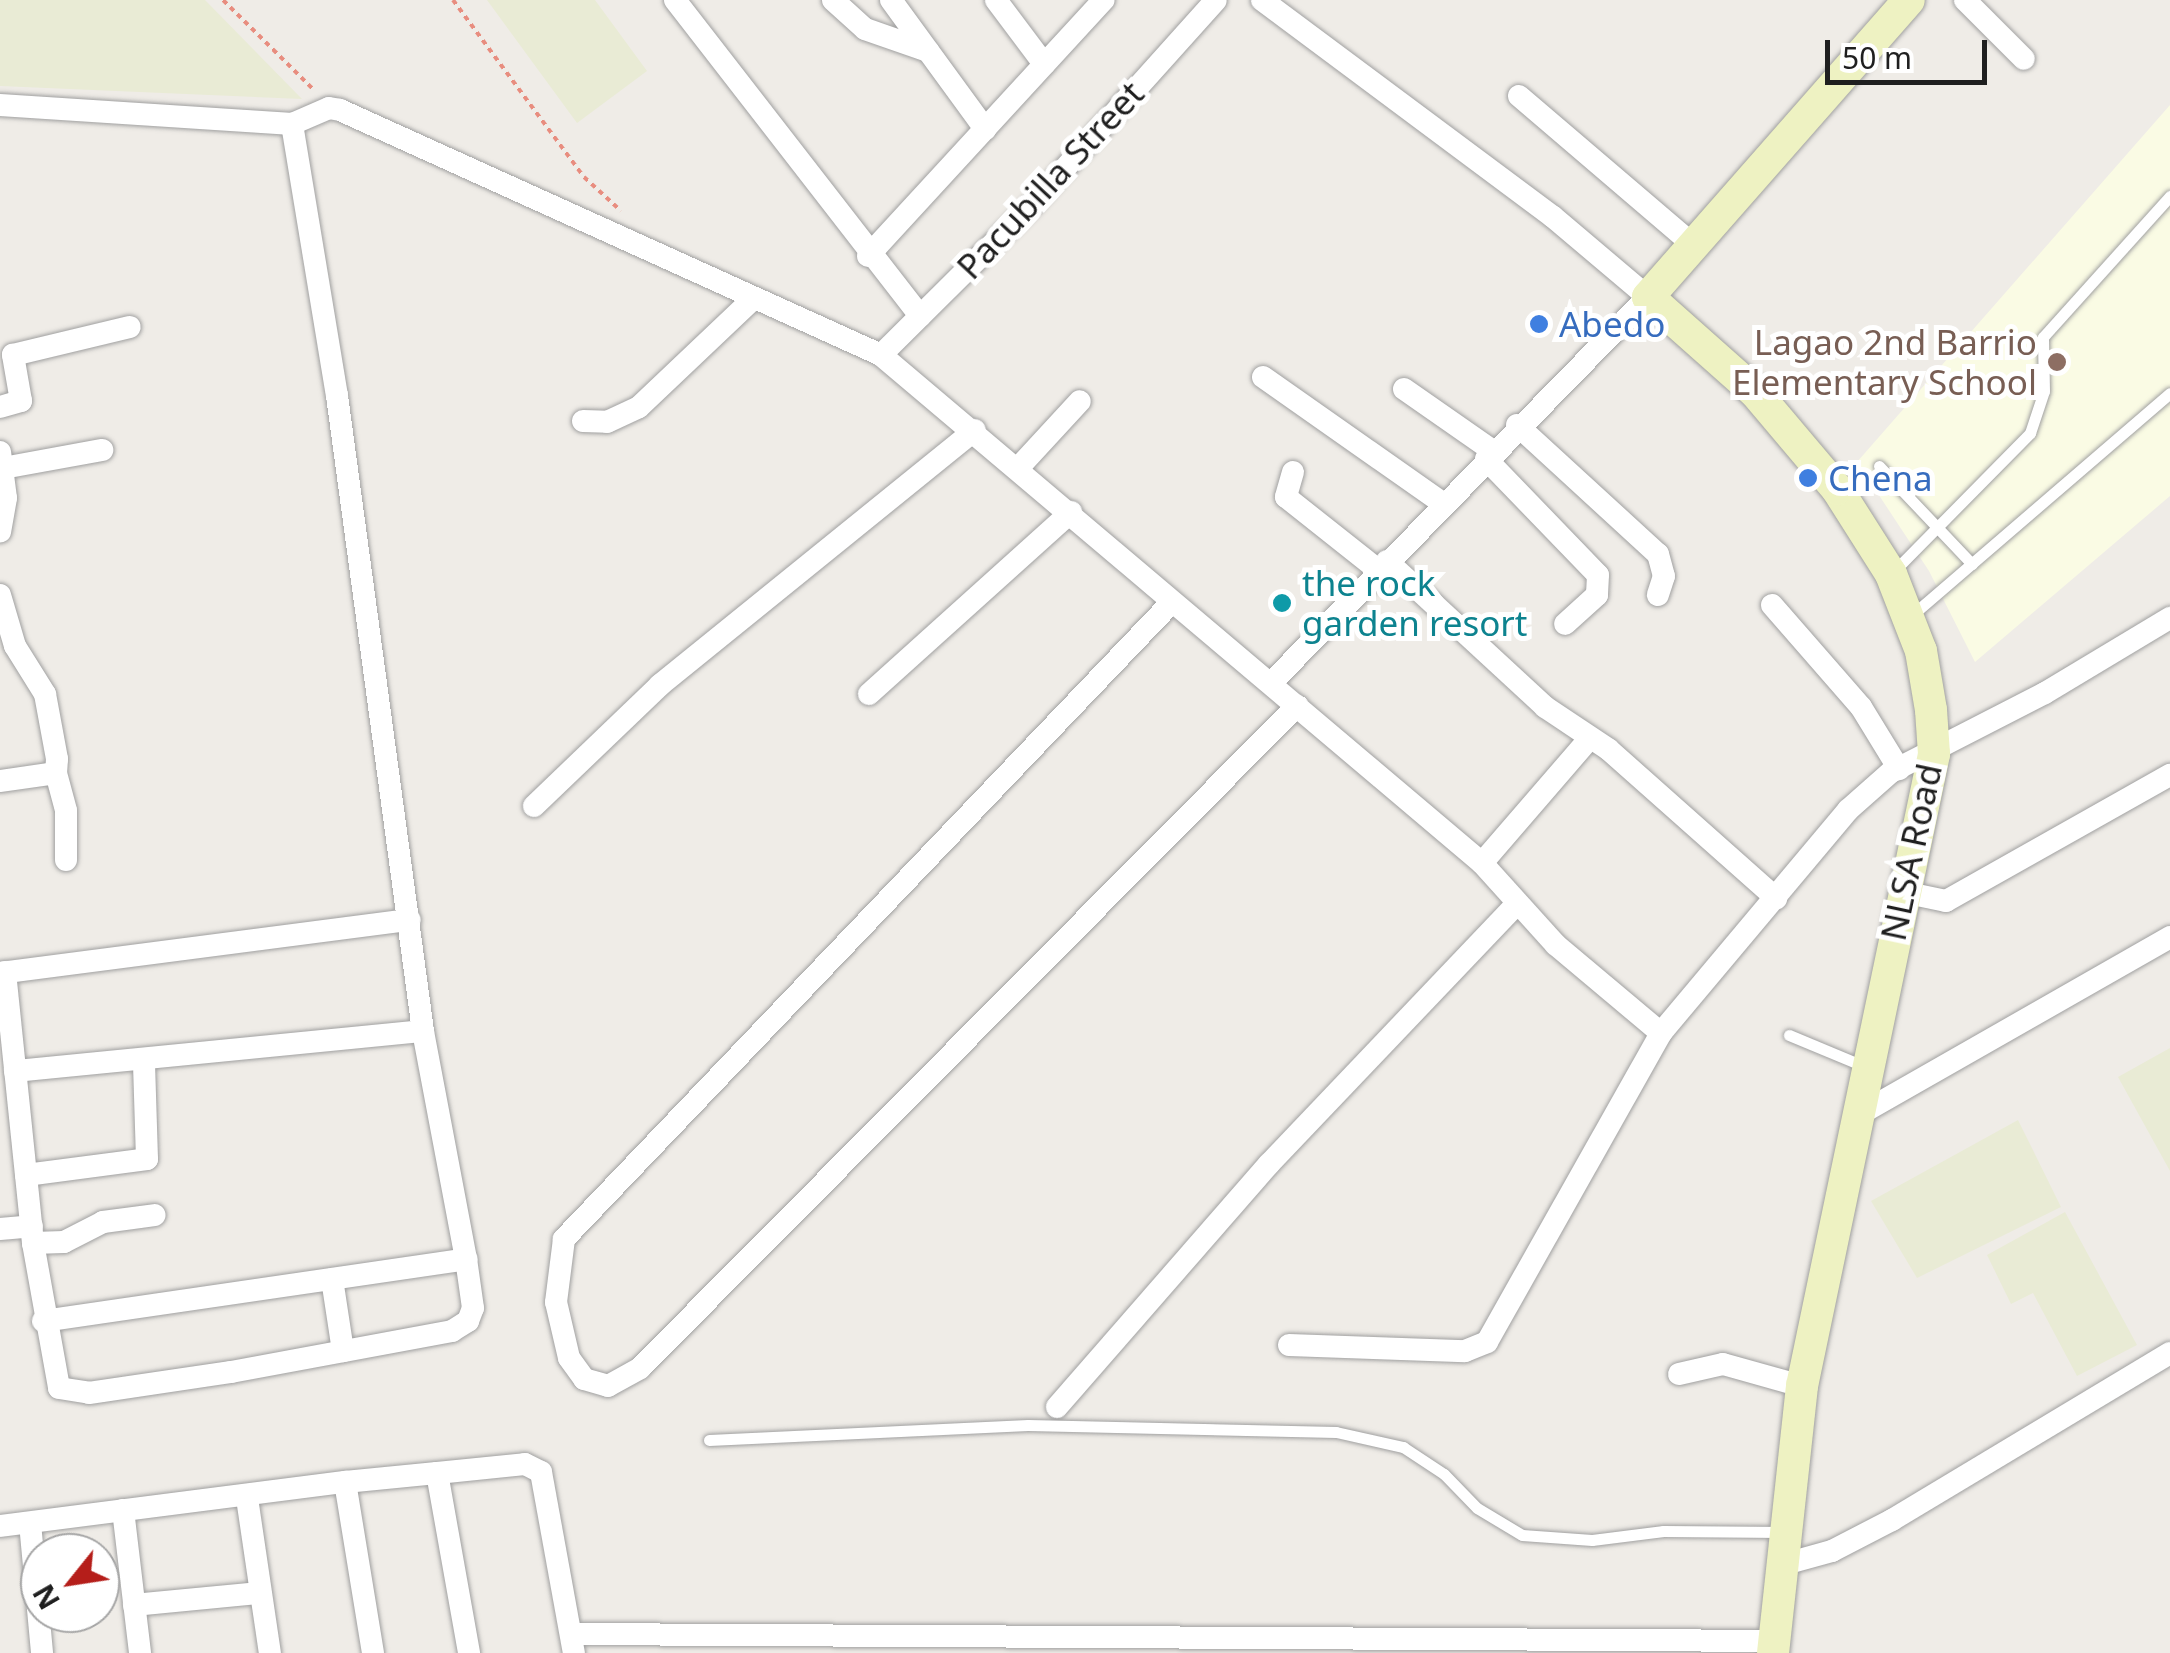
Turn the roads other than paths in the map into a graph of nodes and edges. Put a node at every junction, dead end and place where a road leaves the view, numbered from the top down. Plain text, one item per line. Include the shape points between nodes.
1 (675, 0) edge
2 (833, 0) edge
3 (891, 0) edge
4 (996, 0) edge
5 (1103, 0) edge
6 (1216, 0) edge
7 (1262, 0) edge
8 (1964, 0) edge
9 (1894, 4) edge
10 (928, 51) junction
11 (2024, 59) dead end
12 (1044, 64) junction
13 (1519, 96) dead end
14 (0, 104) edge
15 (292, 124) junction
16 (984, 129) junction
17 (2170, 196) edge
18 (1696, 247) junction
19 (868, 256) junction
20 (1648, 297) junction
21 (753, 299) junction
22 (920, 316) junction
23 (130, 328) dead end
24 (881, 356) junction
25 (1263, 378) dead end
26 (1404, 389) dead end
27 (2170, 393) edge
28 (1080, 400) dead end
29 (0, 407) edge
30 (583, 422) dead end
31 (1516, 425) junction
32 (975, 430) junction
33 (102, 450) dead end
34 (1489, 455) junction
35 (2, 460) edge
36 (1020, 466) junction
37 (1880, 466) dead end
38 (1293, 472) dead end
39 (3, 498) edge
40 (1444, 504) junction
41 (1071, 512) junction
42 (1937, 526) junction
43 (0, 531) edge
44 (1972, 564) junction
45 (1382, 566) junction
46 (1891, 574) junction
47 (1658, 595) dead end
48 (0, 596) edge
49 (1172, 602) junction
50 (1772, 605) dead end
51 (1909, 617) junction
52 (2170, 618) edge
53 (1565, 624) dead end
54 (1271, 683) junction
55 (869, 694) dead end
56 (1298, 706) junction
57 (1589, 738) junction
58 (1934, 754) junction
59 (1899, 769) junction
60 (56, 773) junction
61 (2170, 775) edge
62 (0, 781) edge
63 (534, 806) dead end
64 (66, 860) dead end
65 (1482, 864) junction
66 (1902, 892) junction
67 (1776, 898) junction
68 (1518, 904) junction
69 (410, 920) junction
70 (2170, 938) edge
71 (2, 972) edge
72 (424, 1031) junction
73 (1661, 1032) junction
74 (1789, 1036) dead end
75 (144, 1061) junction
76 (1866, 1067) junction
77 (14, 1071) junction
78 (1860, 1114) junction
79 (26, 1175) junction
80 (155, 1215) dead end
81 (0, 1229) edge
82 (32, 1235) junction
83 (466, 1259) junction
84 (332, 1279) junction
85 (44, 1321) junction
86 (1289, 1344) dead end
87 (343, 1351) junction
88 (2170, 1353) edge
89 (1679, 1374) dead end
90 (1802, 1386) junction
91 (1057, 1408) dead end
92 (709, 1440) dead end
93 (437, 1473) junction
94 (346, 1482) junction
95 (247, 1498) junction
96 (123, 1510) junction
97 (30, 1523) junction
98 (0, 1526) edge
99 (1786, 1548) junction
100 (259, 1594) junction
101 (134, 1605) junction
102 (573, 1643) edge
103 (1774, 1647) edge
104 (42, 1653) edge
105 (140, 1653) edge
106 (270, 1653) edge
107 (373, 1653) edge
108 (469, 1653) edge

1 - 19 street
2 - 10 street via 865,29
3 - 10 street
4 - 12 street
5 - 12 street
6 - 22 street, Pacubilla Street via 1032,205
7 - 20 street via 1552,216
8 - 11 street
9 - 18 main road
10 - 16 street
12 - 16 street
13 - 18 street
14 - 15 street
15 - 21 street via 329,108
15 - 69 street
16 - 19 street
17 - 42 lane via 2055,318 2043,337 2044,391 2030,433
18 - 20 main road
19 - 22 street
20 - 31 street
20 - 46 main road, NLSA Road via 1794,433
21 - 24 street
21 - 30 street via 638,407 607,422
22 - 24 street, Pacubilla Street
23 - 29 street via 12,355 21,402
24 - 32 street
25 - 40 street
26 - 34 street
27 - 44 lane
28 - 36 street
31 - 34 street
31 - 47 street via 1658,554 1664,576
32 - 36 street
32 - 63 street via 660,684
33 - 35 street
34 - 40 street
34 - 53 street via 1598,576 1597,595
35 - 39 street
36 - 41 street
37 - 42 lane
38 - 45 street via 1286,496
39 - 43 street
40 - 45 street
41 - 49 street
41 - 55 street
42 - 44 lane
42 - 46 lane
44 - 51 lane
45 - 54 street
45 - 57 street
46 - 51 main road, NLSA Road
48 - 60 street via 15,646 45,694
49 - 54 street
49 - 56 street via 564,1239 556,1302 569,1358 584,1379 608,1386 640,1368
50 - 59 street via 1861,708
51 - 58 main road, NLSA Road via 1925,668
52 - 58 street
54 - 56 street
56 - 65 street
57 - 65 street
57 - 67 street
58 - 59 street
58 - 66 main road, NLSA Road
59 - 67 street via 1848,810
60 - 62 street
60 - 64 street via 66,810
61 - 66 street via 1946,901
65 - 68 street
66 - 76 main road, NLSA Road
67 - 73 street
68 - 73 street
68 - 91 street via 1294,1137
69 - 71 street
69 - 72 street
70 - 78 street
71 - 77 street
72 - 75 street
72 - 83 street
73 - 86 street via 1487,1342 1465,1351
74 - 76 lane
75 - 77 street
75 - 79 street via 148,1159
76 - 78 main road, NLSA Road
77 - 79 street
78 - 90 main road, NLSA Road
79 - 82 street
80 - 82 street via 103,1222 64,1242
81 - 82 street
82 - 85 street
83 - 84 street
83 - 87 street via 473,1308 460,1327
84 - 85 street
84 - 87 street
85 - 87 street via 54,1381 67,1392
88 - 99 street via 1892,1520 1832,1550
89 - 90 street via 1723,1364
90 - 99 main road, NLSA Road
92 - 99 lane via 1028,1425 1336,1432 1403,1446 1477,1508 1522,1535 1592,1540 1662,1531
93 - 94 street
93 - 102 street via 525,1464 541,1472
93 - 108 street
94 - 95 street
94 - 107 street
95 - 96 street
95 - 100 street
96 - 97 street
96 - 101 street
97 - 98 street
97 - 104 street
99 - 103 main road, NLSA Road
100 - 101 street
100 - 106 street
101 - 105 street
102 - 103 street

